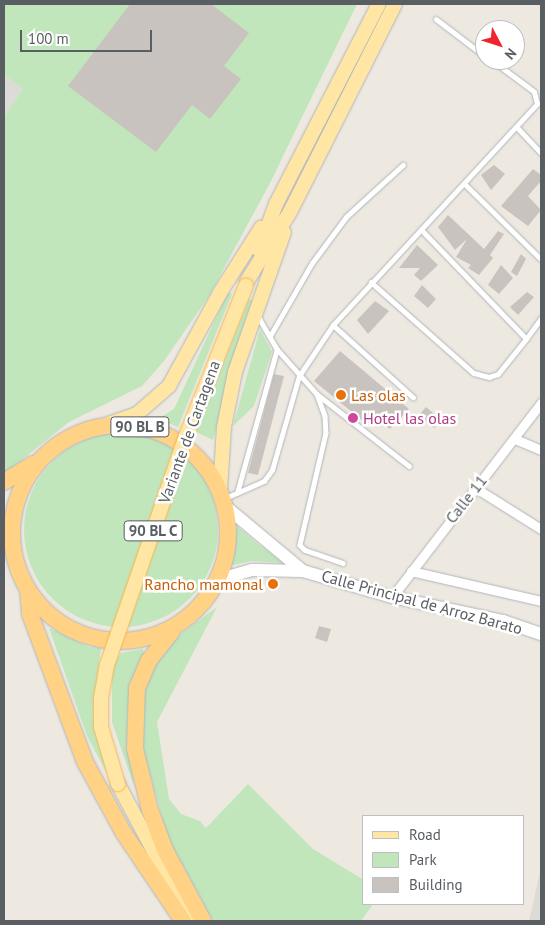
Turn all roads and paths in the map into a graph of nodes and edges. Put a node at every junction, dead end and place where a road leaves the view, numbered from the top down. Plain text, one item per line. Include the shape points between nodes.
1 (379, 4) edge
2 (395, 4) edge
3 (436, 19) dead end
4 (475, 48) edge
5 (503, 70) edge
6 (517, 128) junction
7 (541, 153) edge
8 (403, 165) dead end
9 (465, 184) junction
10 (276, 204) junction
11 (290, 212) junction
12 (421, 230) junction
13 (541, 259) edge
14 (371, 282) junction
15 (246, 283) junction
16 (256, 312) junction
17 (541, 318) edge
18 (333, 325) junction
19 (270, 336) junction
20 (526, 339) junction
21 (277, 349) junction
22 (299, 376) junction
23 (317, 394) junction
24 (413, 397) dead end
25 (541, 403) edge
26 (108, 424) junction
27 (515, 439) junction
28 (541, 450) edge
29 (43, 457) junction
30 (408, 466) dead end
31 (4, 482) edge
32 (474, 487) junction
33 (226, 497) junction
34 (541, 529) edge
35 (343, 563) dead end
36 (4, 566) edge
37 (303, 571) junction
38 (411, 571) junction
39 (217, 580) junction
40 (26, 587) junction
41 (392, 597) junction
42 (541, 601) edge
43 (178, 624) junction
44 (541, 634) edge
45 (188, 920) edge

1 - 10 main road, Variante de Cartagena
2 - 11 main road, Variante de Cartagena
3 - 4 lane
5 - 6 lane via 537,98
6 - 7 lane
6 - 9 lane
8 - 19 lane via 346,217 312,263
9 - 12 lane
9 - 13 lane
10 - 15 main road, Variante de Cartagena / 90 BL C
10 - 26 main road via 221,291 169,386 137,414
11 - 15 main road, Variante de Cartagena / 90 BL C
11 - 16 main road
12 - 14 lane
12 - 20 lane
14 - 18 lane
14 - 20 lane via 474,373 488,377 498,374
15 - 45 main road, Variante de Cartagena / 90 BL C, bridge via 186,436 107,665 101,698 101,727 118,784
16 - 19 lane
16 - 33 main road via 235,372 226,418
17 - 20 lane
18 - 22 lane
18 - 24 lane
19 - 21 lane
21 - 22 lane
21 - 33 lane
22 - 23 lane
22 - 33 lane via 272,470 264,481
23 - 30 lane
23 - 35 lane via 326,433 300,545 305,550
25 - 27 street, Calle 11
26 - 29 highway, 90 BL B via 73,436
26 - 33 highway, 90 BL B via 154,430 175,439 193,453
27 - 28 street
27 - 32 street, Calle 11
29 - 31 highway, 90 BL B
29 - 40 highway, 90 BL B via 26,479 14,513 14,559
32 - 34 street
32 - 38 street, Calle 11
33 - 37 street, Calle Principal de Arroz Barato
33 - 39 highway, 90 BL B via 228,543
36 - 40 highway, 90 BL B
37 - 39 street, Calle Principal de Arroz Barato via 253,570
37 - 41 street, Calle Principal de Arroz Barato
38 - 41 street, Calle 11
38 - 42 street
39 - 43 highway, 90 BL B via 196,610
40 - 43 highway, 90 BL B via 56,621 95,639 138,640
40 - 45 highway via 30,614 85,762 123,832
41 - 44 street, Calle Principal de Arroz Barato via 504,621
43 - 45 highway via 150,660 137,688 135,749 150,810

